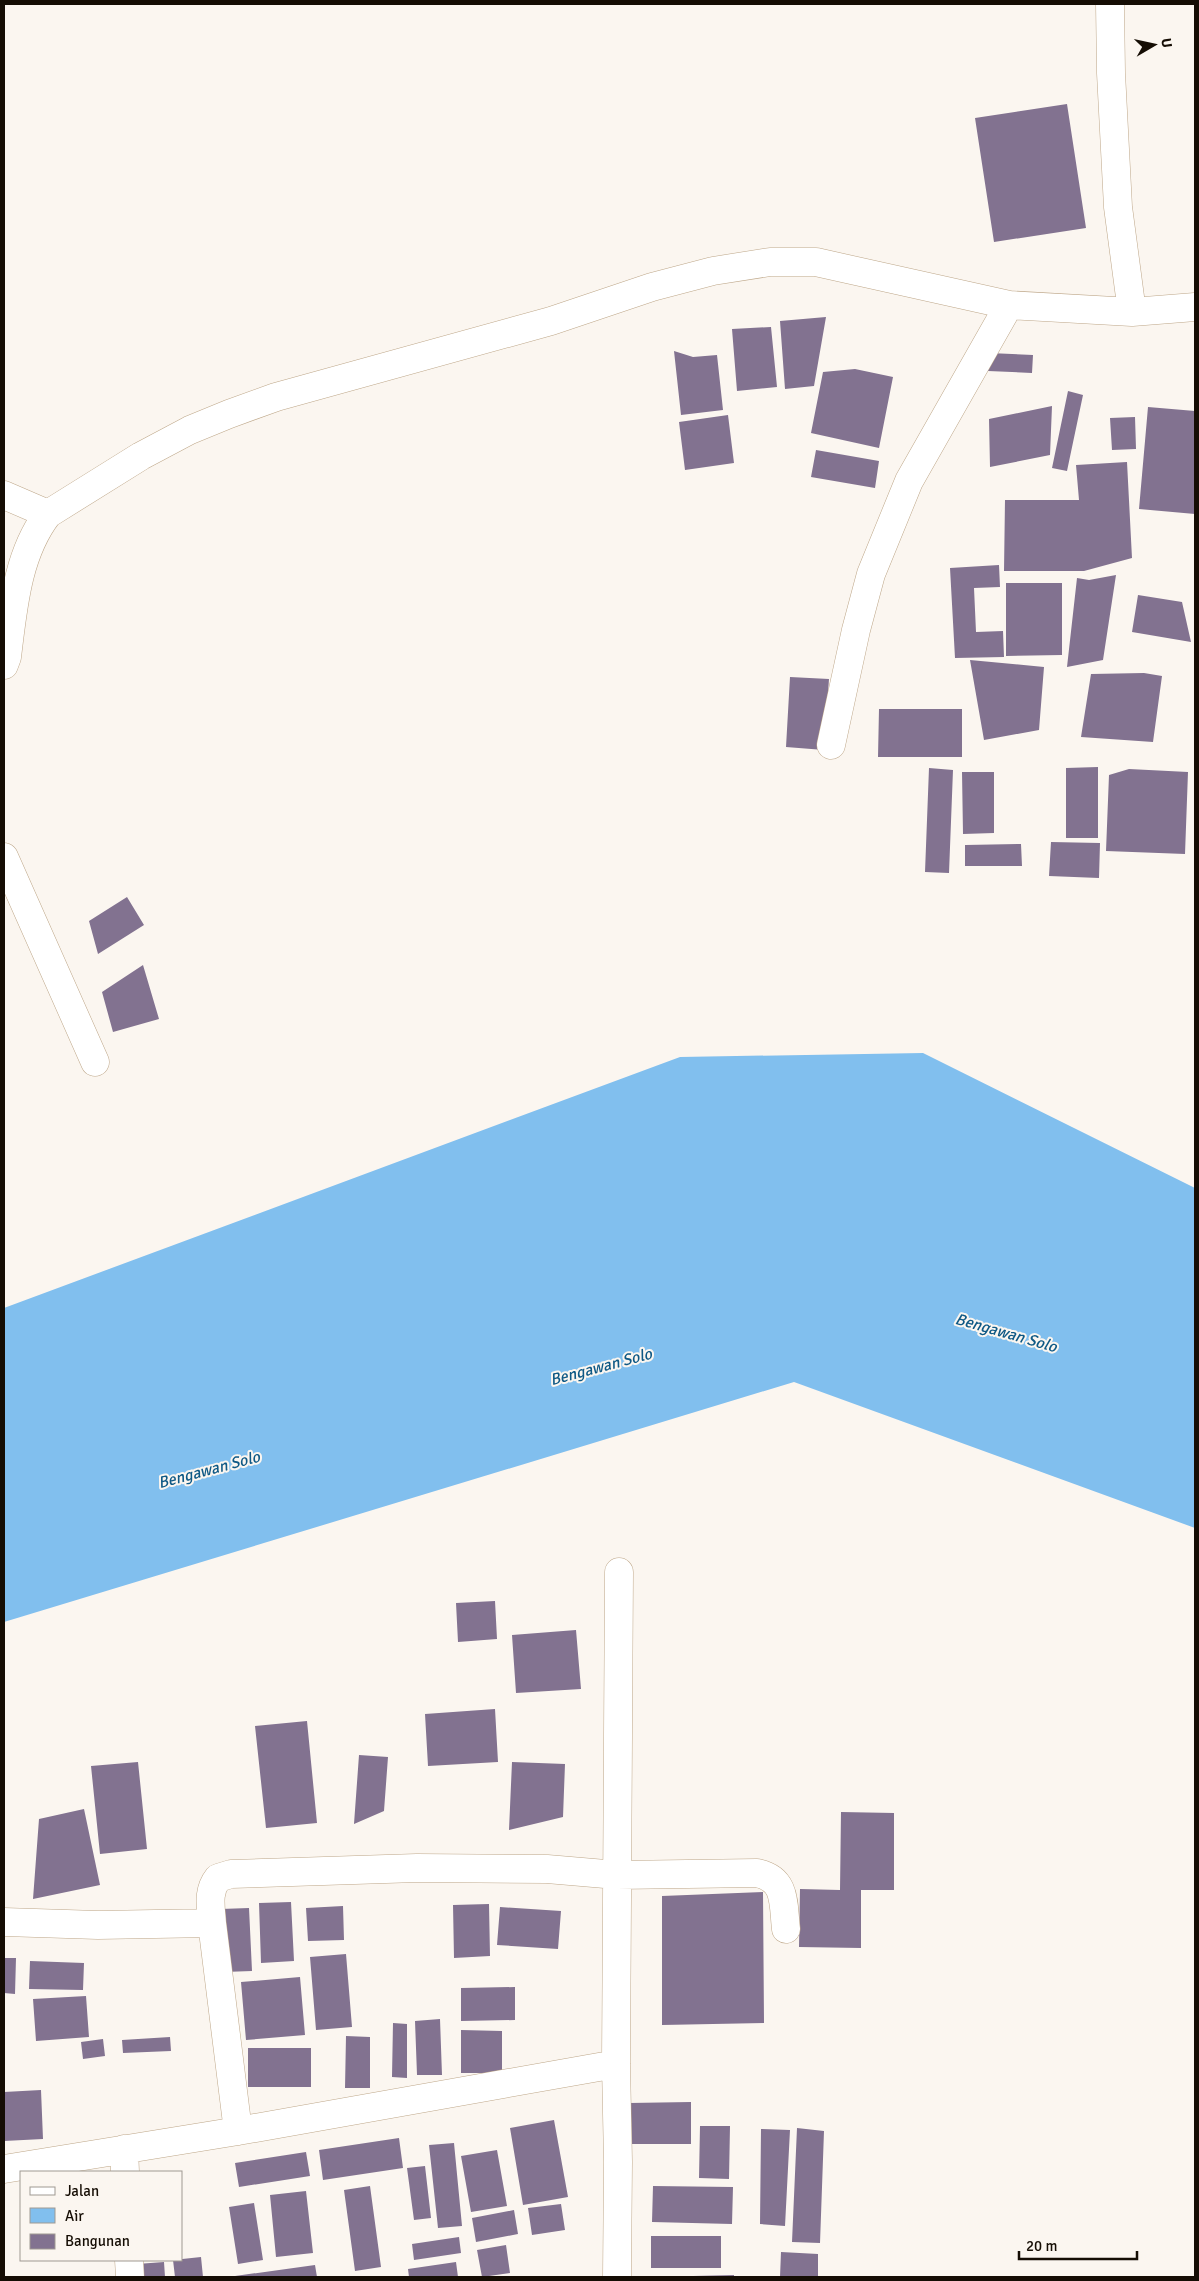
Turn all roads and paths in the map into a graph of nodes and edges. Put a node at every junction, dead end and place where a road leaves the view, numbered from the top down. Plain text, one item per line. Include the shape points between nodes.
1 (1110, 4) edge
2 (1009, 305) junction
3 (1195, 307) edge
4 (1132, 312) junction
5 (4, 495) edge
6 (48, 514) junction
7 (4, 665) edge
8 (831, 745) dead end
9 (4, 857) edge
10 (95, 1062) dead end
11 (619, 1572) dead end
12 (617, 1875) junction
13 (4, 1922) edge
14 (212, 1923) junction
15 (786, 1929) dead end
16 (616, 2064) junction
17 (238, 2131) junction
18 (124, 2161) edge
19 (4, 2169) edge
20 (129, 2261) edge
21 (130, 2277) edge
22 (617, 2277) edge

1 - 4 street via 1118,207
2 - 4 street
2 - 6 street via 816,262 770,262 713,271 652,287 551,322 276,397 237,411 190,430 141,456
2 - 8 street via 909,481 871,574
3 - 4 street
5 - 6 street
6 - 7 street via 38,526 18,583 8,657
9 - 10 street
11 - 12 street
12 - 14 street via 547,1869 426,1868 237,1873 218,1878 214,1883 210,1897
12 - 15 street via 768,1875 779,1885
12 - 16 street
13 - 14 street via 98,1925
14 - 17 street
16 - 17 street
16 - 22 street
17 - 18 street
18 - 19 street
20 - 21 street

